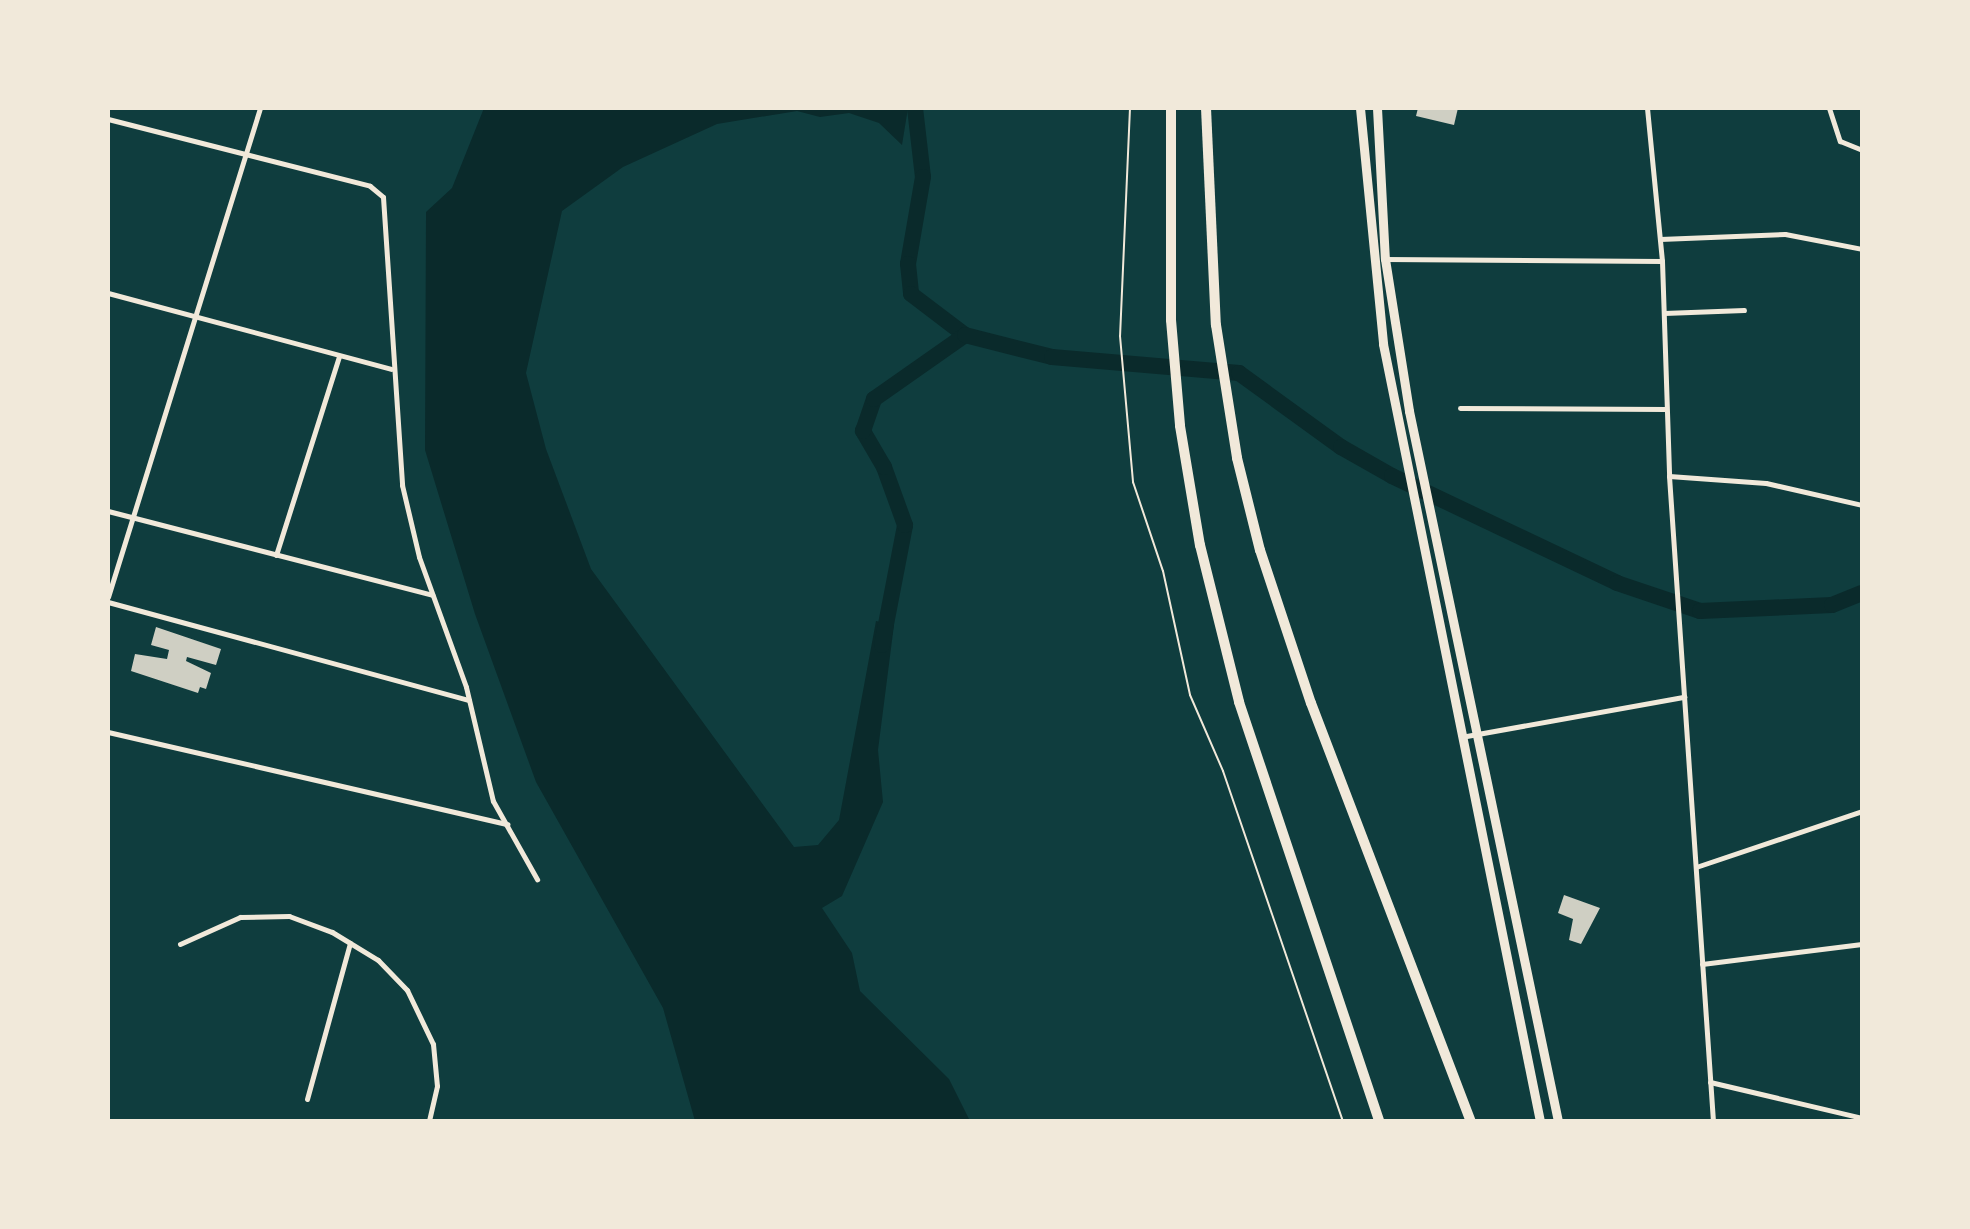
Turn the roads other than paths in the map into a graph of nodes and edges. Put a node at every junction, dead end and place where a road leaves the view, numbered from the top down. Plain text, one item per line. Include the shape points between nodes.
1 (260, 108) edge
2 (1171, 108) edge
3 (1206, 108) edge
4 (1360, 108) edge
5 (1377, 108) edge
6 (1647, 108) edge
7 (1829, 108) edge
8 (108, 119) edge
9 (1862, 150) edge
10 (245, 155) junction
11 (1660, 239) junction
12 (1862, 249) edge
13 (1385, 259) junction
14 (1662, 261) junction
15 (108, 293) edge
16 (1744, 310) dead end
17 (1664, 313) junction
18 (194, 316) junction
19 (339, 356) junction
20 (391, 369) junction
21 (1460, 408) dead end
22 (1666, 409) junction
23 (1669, 476) junction
24 (1862, 505) edge
25 (108, 511) edge
26 (131, 517) junction
27 (276, 555) junction
28 (432, 595) junction
29 (108, 600) edge
30 (1684, 697) junction
31 (469, 700) junction
32 (108, 732) edge
33 (1479, 732) junction
34 (1461, 737) junction
35 (1862, 811) edge
36 (508, 824) junction
37 (1696, 867) junction
38 (537, 879) dead end
39 (350, 943) junction
40 (180, 944) dead end
41 (1862, 944) edge
42 (1702, 964) junction
43 (1710, 1082) junction
44 (307, 1099) dead end
45 (1862, 1118) edge
46 (429, 1121) edge
47 (1379, 1121) edge
48 (1471, 1121) edge
49 (1540, 1121) edge
50 (1558, 1121) edge
51 (1713, 1121) edge

1 - 10 street
2 - 47 highway via 1171,320 1180,426 1200,545 1239,702
3 - 48 highway via 1216,325 1231,426 1277,604
4 - 34 main road via 1372,270
5 - 13 main road
6 - 11 street
7 - 9 street via 1835,134
8 - 10 street
10 - 18 street
10 - 20 street via 370,186 384,201
11 - 12 street via 1785,234
11 - 14 street
13 - 14 street
13 - 33 main road via 1422,474
14 - 17 street
15 - 18 street
16 - 17 street
17 - 22 street
18 - 19 street
18 - 26 street
19 - 20 street
19 - 27 street
20 - 28 street via 402,485
21 - 22 street
22 - 23 street
23 - 24 street via 1766,483
23 - 30 street
25 - 26 street
26 - 27 street
26 - 29 street
27 - 28 street
28 - 31 street
29 - 31 street
30 - 33 street
30 - 37 street
31 - 36 street via 493,801
32 - 36 street
33 - 34 street
33 - 50 main road
34 - 49 main road
35 - 37 street
36 - 38 street
37 - 42 street
39 - 40 street via 309,922 264,914 217,924
39 - 44 street
39 - 46 street via 398,978 427,1028 437,1086
41 - 42 street
42 - 43 street
43 - 45 street
43 - 51 street

